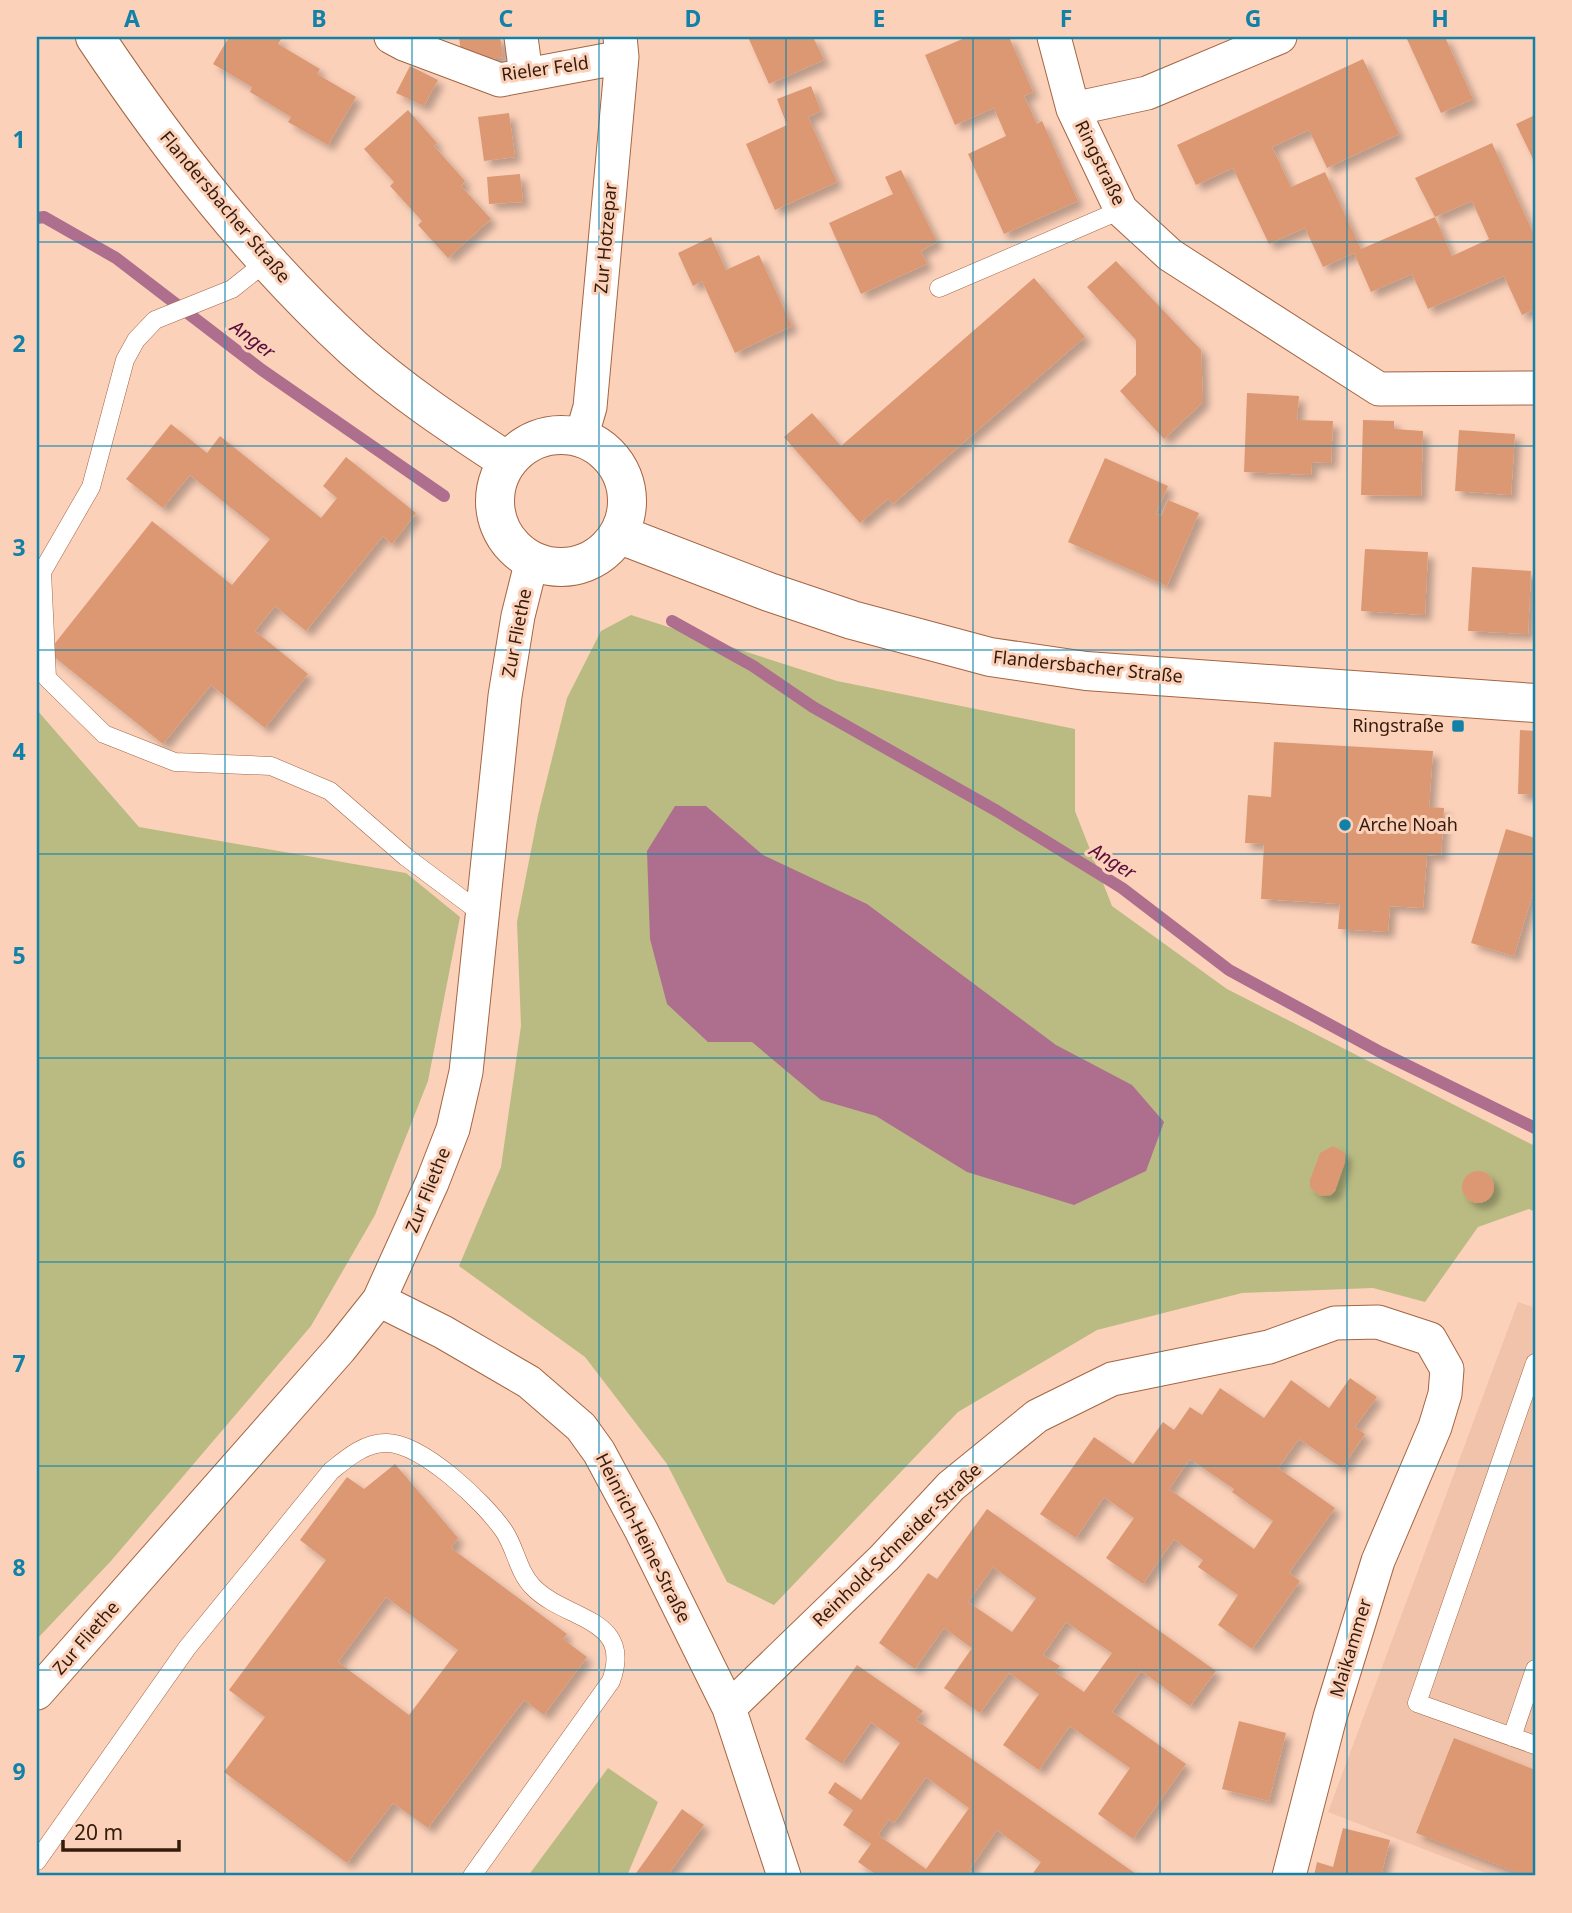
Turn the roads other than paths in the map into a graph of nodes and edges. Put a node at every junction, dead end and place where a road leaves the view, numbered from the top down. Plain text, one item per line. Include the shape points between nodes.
1 (95, 37) edge
2 (391, 37) edge
3 (521, 37) edge
4 (1054, 37) edge
5 (1280, 37) edge
6 (621, 47) edge
7 (526, 75) junction
8 (1073, 109) junction
9 (1121, 210) junction
10 (265, 262) junction
11 (939, 288) dead end
12 (1535, 388) edge
13 (581, 438) junction
14 (507, 461) junction
15 (618, 534) junction
16 (532, 560) junction
17 (1535, 703) edge
18 (481, 913) junction
19 (379, 1300) junction
20 (1535, 1363) edge
21 (1436, 1427) joint
22 (1535, 1669) edge
23 (37, 1693) edge
24 (729, 1708) junction
25 (1512, 1737) junction
26 (1535, 1745) edge
27 (37, 1861) edge
28 (472, 1876) edge
29 (784, 1876) edge
30 (1289, 1876) edge

1 - 10 street, Flandersbacher Straße via 142,107
2 - 7 street, Rieler Feld via 500,80
3 - 7 street
4 - 8 street, Ringstraße
5 - 8 street, Ringstraße via 1147,93
6 - 7 street, Rieler Feld
6 - 13 street, Zur Hotzepar via 590,407
8 - 9 street, Ringstraße
9 - 11 lane
9 - 12 street, Ringstraße via 1170,254 1379,389
10 - 14 street, Flandersbacher Straße via 354,350
10 - 18 lane via 232,289 155,320 125,360 90,487 42,572 47,678 104,734 175,762 271,766 330,791 406,857
13 - 14 street via 547,436 525,445
13 - 15 street via 613,459 623,477 626,506
14 - 16 street via 495,490 498,521 514,547
15 - 16 street via 606,550 571,566
15 - 17 street, Flandersbacher Straße via 852,620 990,657 1086,671
16 - 18 street, Zur Fliethe via 510,661
18 - 19 street, Zur Fliethe via 466,1072 453,1129
19 - 23 street, Zur Fliethe
19 - 24 street, Heinrich-Heine-Straße via 529,1382 581,1427 642,1530
20 - 25 lane via 1417,1703
21 - 24 street, Reinhold-Schneider-Straße via 1447,1369 1439,1352 1430,1339 1378,1322 1335,1323 1269,1347 1112,1379 1037,1416 951,1486 884,1558
21 - 30 street, Maikammer via 1378,1562 1330,1717
22 - 25 lane
24 - 29 street, Heinrich-Heine-Straße
25 - 26 lane
27 - 28 lane via 187,1648 331,1471 352,1454 386,1443 403,1447 475,1495 505,1532 523,1574 535,1589 602,1629 615,1644 617,1662 611,1681

